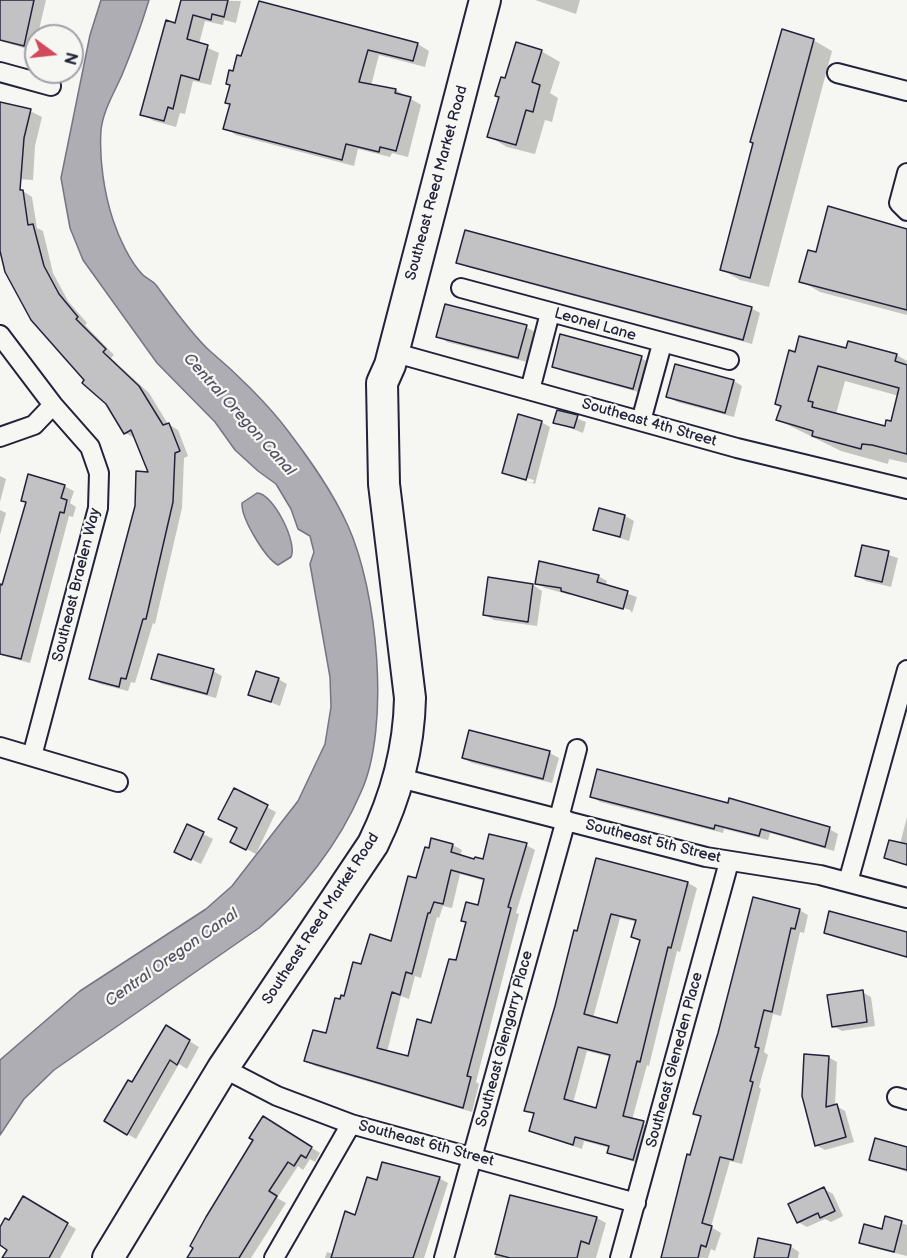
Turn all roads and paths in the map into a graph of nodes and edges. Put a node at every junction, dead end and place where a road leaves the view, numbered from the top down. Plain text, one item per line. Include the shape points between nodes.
1 (485, 0) edge
2 (0, 72) edge
3 (837, 73) dead end
4 (51, 86) dead end
5 (907, 91) edge
6 (907, 173) edge
7 (907, 211) edge
8 (461, 288) dead end
9 (550, 313) junction
10 (0, 335) edge
11 (662, 344) junction
12 (391, 359) junction
13 (729, 360) dead end
14 (530, 390) junction
15 (53, 405) junction
16 (641, 421) junction
17 (0, 437) edge
18 (907, 489) edge
19 (907, 670) edge
20 (0, 747) edge
21 (577, 749) dead end
22 (32, 756) junction
23 (407, 780) junction
24 (118, 782) dead end
25 (563, 819) junction
26 (729, 862) junction
27 (848, 882) junction
28 (907, 898) edge
29 (229, 1072) junction
30 (351, 1124) junction
31 (473, 1156) junction
32 (636, 1203) junction
33 (108, 1258) edge
34 (126, 1258) edge
35 (274, 1258) edge
36 (444, 1258) edge
37 (620, 1258) edge

1 - 12 main road, Southeast Reed Market Road
2 - 4 street
3 - 5 street
6 - 7 street via 899,203
8 - 9 street, Leonel Lane
9 - 11 street, Leonel Lane
9 - 14 street
10 - 15 street, Southeast Braelen Way
11 - 13 street, Leonel Lane
11 - 16 street
12 - 14 street, Southeast 4th Street
12 - 23 main road, Southeast Reed Market Road via 382,383 384,484 410,698
14 - 16 street, Southeast 4th Street
15 - 17 street via 34,425
15 - 22 street, Southeast Braelen Way via 90,447 99,473 98,508
16 - 18 street, Southeast 4th Street
19 - 27 street
20 - 22 street
21 - 25 street, Southeast Glengarry Place
22 - 24 street
23 - 25 street, Southeast 5th Street
23 - 29 main road, Southeast Reed Market Road via 373,844
25 - 26 street, Southeast 5th Street
25 - 31 street, Southeast Glengarry Place
26 - 27 street, Southeast 5th Street via 773,866
26 - 32 street, Southeast Gleneden Place
27 - 28 street, Southeast 5th Street
29 - 30 street, Southeast 6th Street via 277,1096
29 - 33 main road, Southeast Reed Market Road
29 - 34 main road, Southeast Reed Market Road
30 - 31 street, Southeast 6th Street
30 - 35 street
31 - 32 street, Southeast 6th Street
31 - 36 street, Southeast Glengarry Place
32 - 37 street, Southeast Gleneden Place

